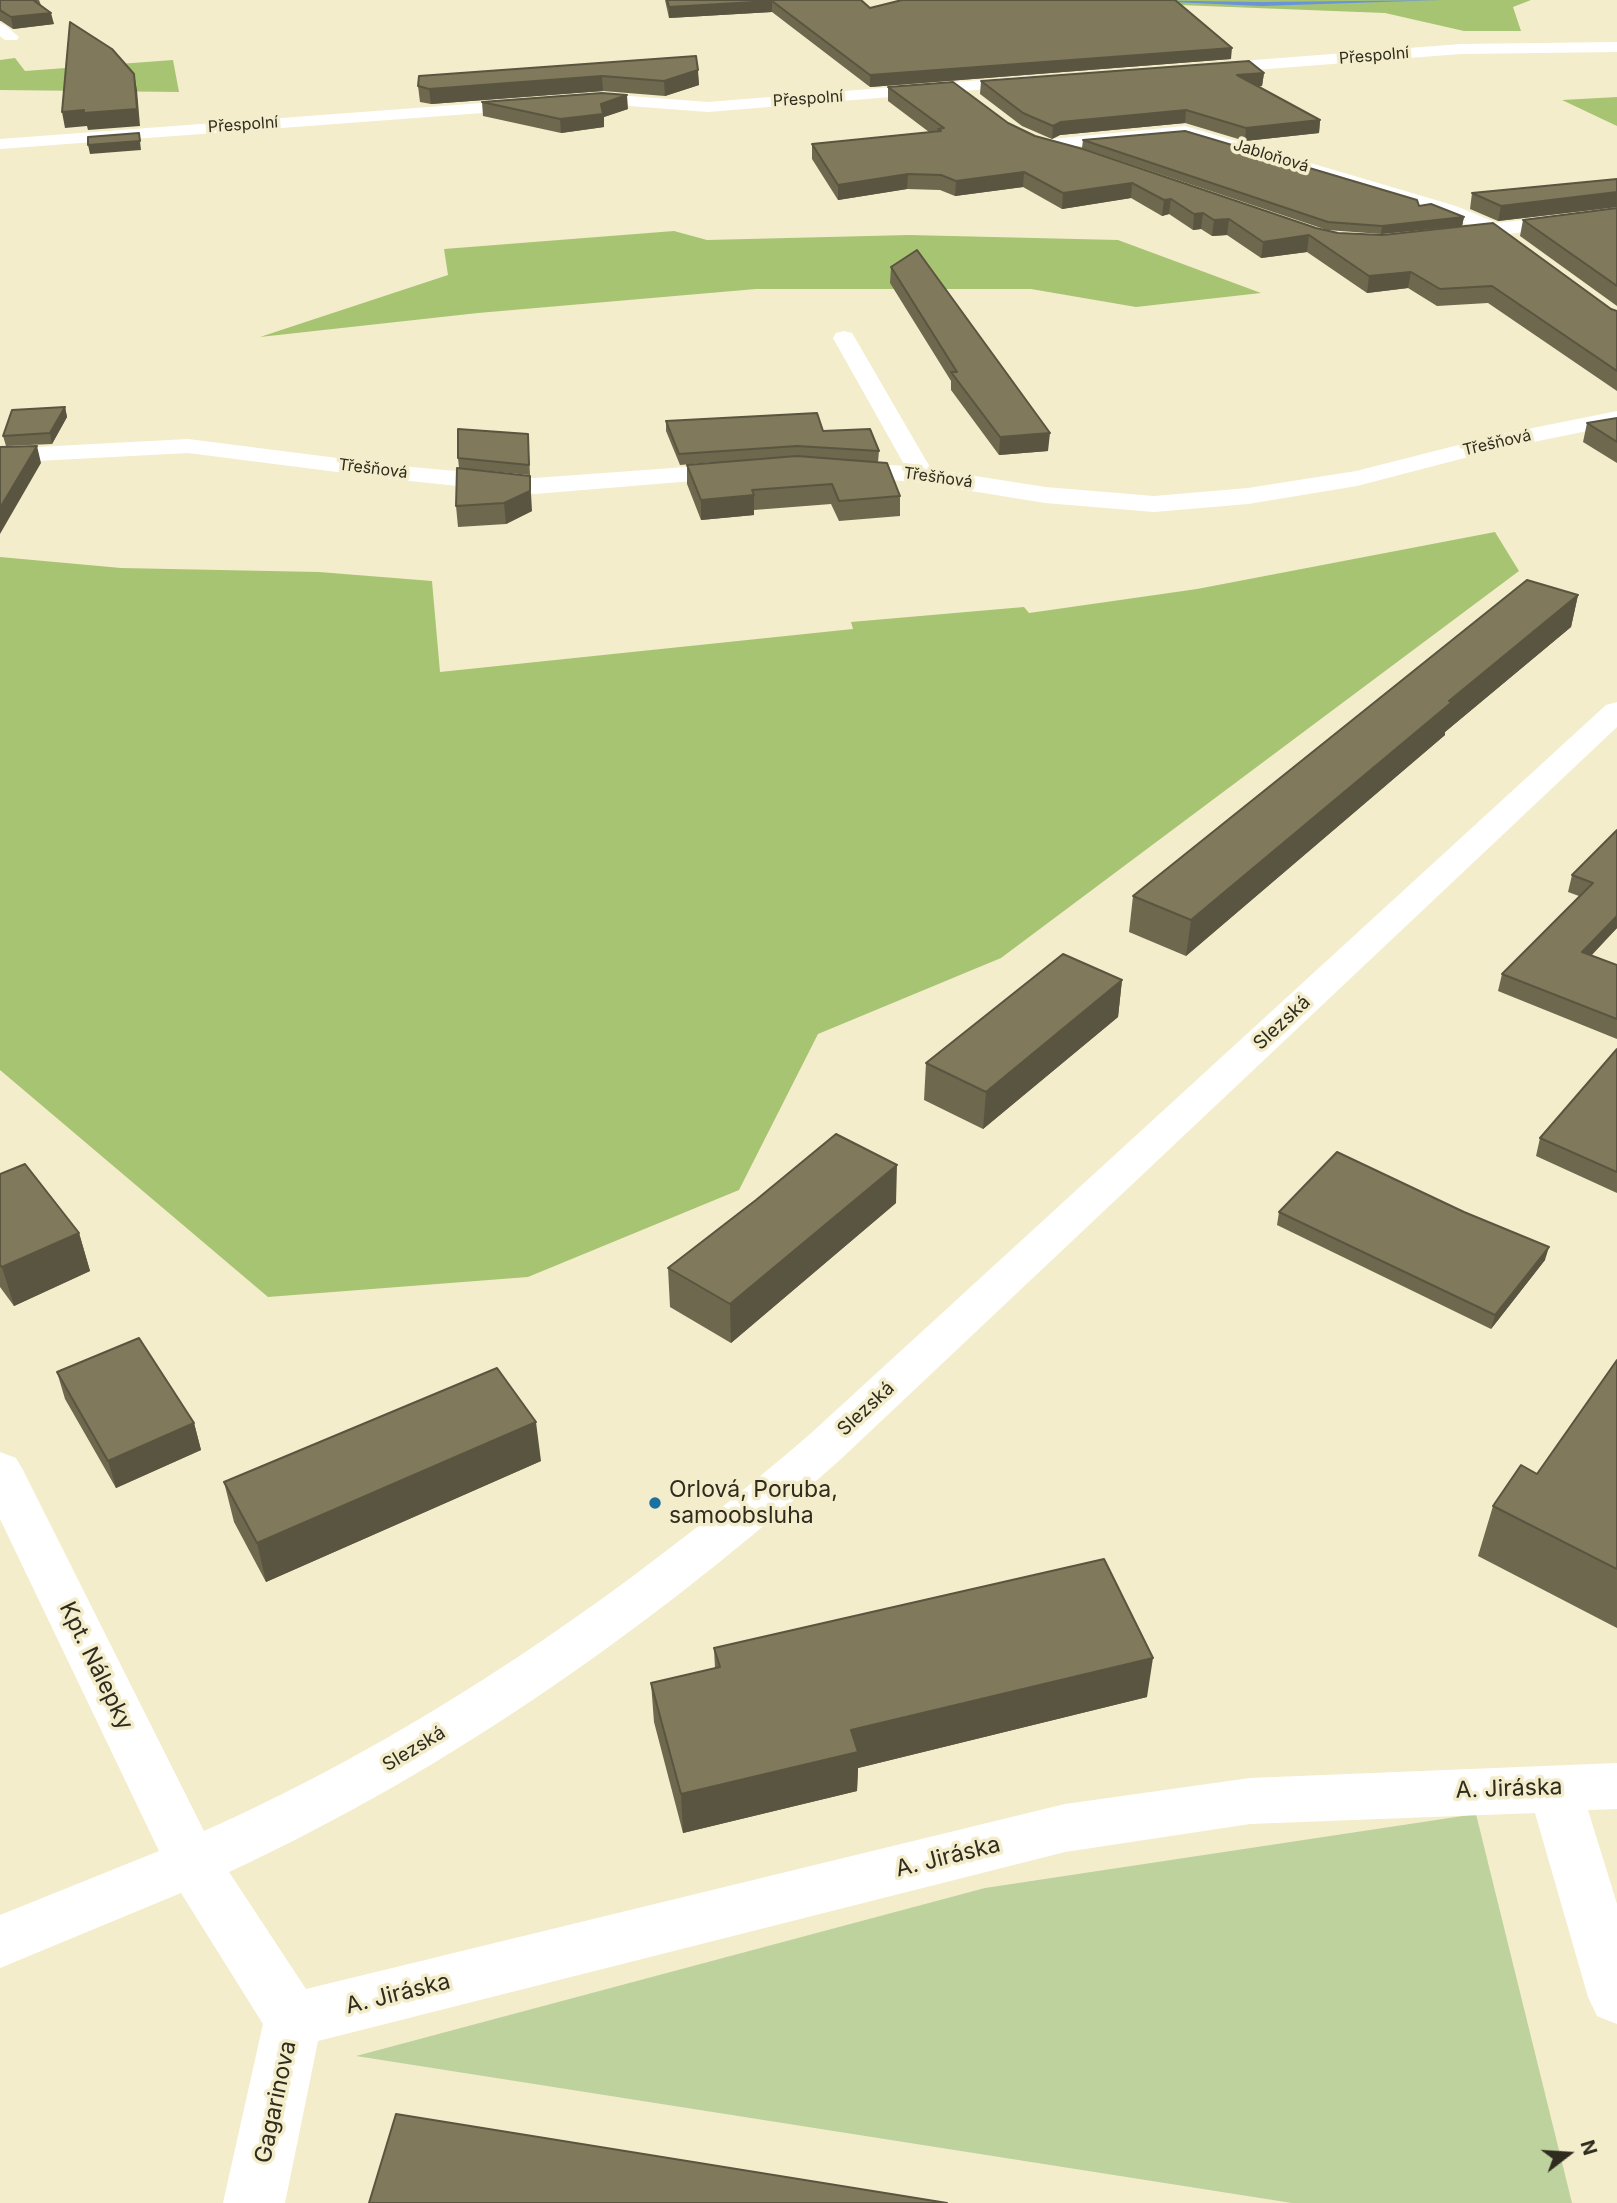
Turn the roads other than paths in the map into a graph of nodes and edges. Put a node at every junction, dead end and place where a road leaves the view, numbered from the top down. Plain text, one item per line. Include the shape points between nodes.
1 (1617, 47) edge
2 (1183, 70) edge
3 (1051, 79) edge
4 (956, 87) junction
5 (976, 102) edge
6 (0, 144) edge
7 (1088, 158) edge
8 (1617, 215) edge
9 (1494, 229) junction
10 (1428, 238) edge
11 (1516, 245) edge
12 (844, 338) dead end
13 (1617, 418) edge
14 (0, 456) edge
15 (811, 467) edge
16 (759, 468) edge
17 (922, 475) junction
18 (1617, 711) edge
19 (0, 1471) edge
20 (1617, 1786) edge
21 (1554, 1787) junction
22 (192, 1863) junction
23 (0, 1942) edge
24 (1617, 1997) edge
25 (293, 2020) junction
26 (254, 2203) edge

1 - 2 street, Přespolní via 1461,49
3 - 4 street, Přespolní
4 - 5 street
4 - 6 street, Přespolní via 708,107 603,99
7 - 9 street, Jabloňová via 1032,141 1185,131 1449,210
8 - 9 street, Jabloňová
9 - 10 street, Jabloňová
9 - 11 street, Jabloňová
12 - 17 street
13 - 17 street, Třešňová via 1357,478 1248,496 1154,504 1045,495
14 - 16 street, Třešňová via 188,446 535,486
15 - 17 street, Třešňová
18 - 22 street, Slezská via 754,1509 657,1586 459,1722 293,1817
19 - 22 street, Kpt. Nálepky
20 - 21 street, A. Jiráska
21 - 24 street
21 - 25 street, A. Jiráska via 1250,1801 1065,1828
22 - 23 street, Slezská
22 - 25 street, Gagarinova
25 - 26 street, Gagarinova

